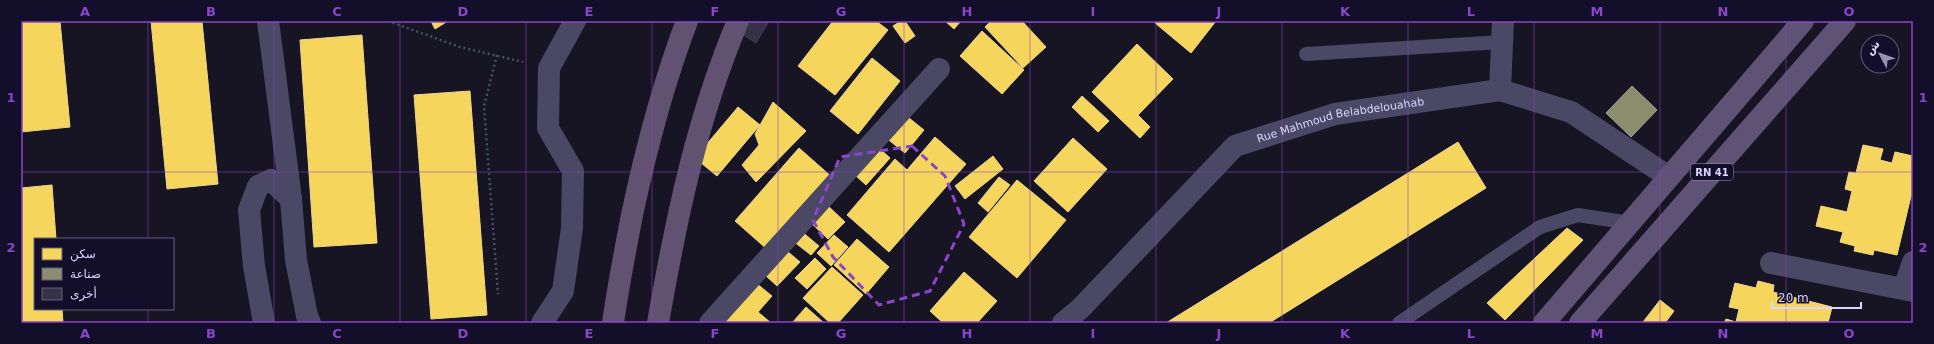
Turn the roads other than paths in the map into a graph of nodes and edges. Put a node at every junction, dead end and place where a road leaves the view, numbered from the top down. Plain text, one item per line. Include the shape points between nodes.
1 (268, 21) edge
2 (575, 21) edge
3 (687, 21) edge
4 (738, 21) edge
5 (1502, 21) edge
6 (1803, 21) edge
7 (1845, 21) edge
8 (1502, 42) junction
9 (1306, 54) dead end
10 (939, 69) dead end
11 (1500, 90) junction
12 (1669, 177) junction
13 (291, 199) junction
14 (1630, 223) junction
15 (1913, 262) edge
16 (1771, 263) dead end
17 (1909, 290) edge
18 (264, 323) edge
19 (310, 323) edge
20 (542, 323) edge
21 (614, 323) edge
22 (658, 323) edge
23 (710, 323) edge
24 (1063, 323) edge
25 (1399, 323) edge
26 (1544, 323) edge
27 (1580, 323) edge

1 - 13 street
2 - 20 street via 549,68 548,128 573,171 572,228 563,291
3 - 21 highway via 652,129 629,233
4 - 22 highway via 720,65 688,170
5 - 8 street
6 - 12 main road, RN 41
7 - 27 main road, RN 41
8 - 9 lane
8 - 11 street
10 - 23 street
11 - 12 street, Rue Mahmoud Belabdelouahab via 1571,112
11 - 24 street, Rue Mahmoud Belabdelouahab via 1335,114 1235,146 1080,309
12 - 14 main road, RN 41
13 - 18 street via 271,180 258,186 249,210 254,266
13 - 19 street via 296,260
14 - 25 lane via 1578,214 1540,227
14 - 26 main road, RN 41
15 - 17 street
16 - 17 street

